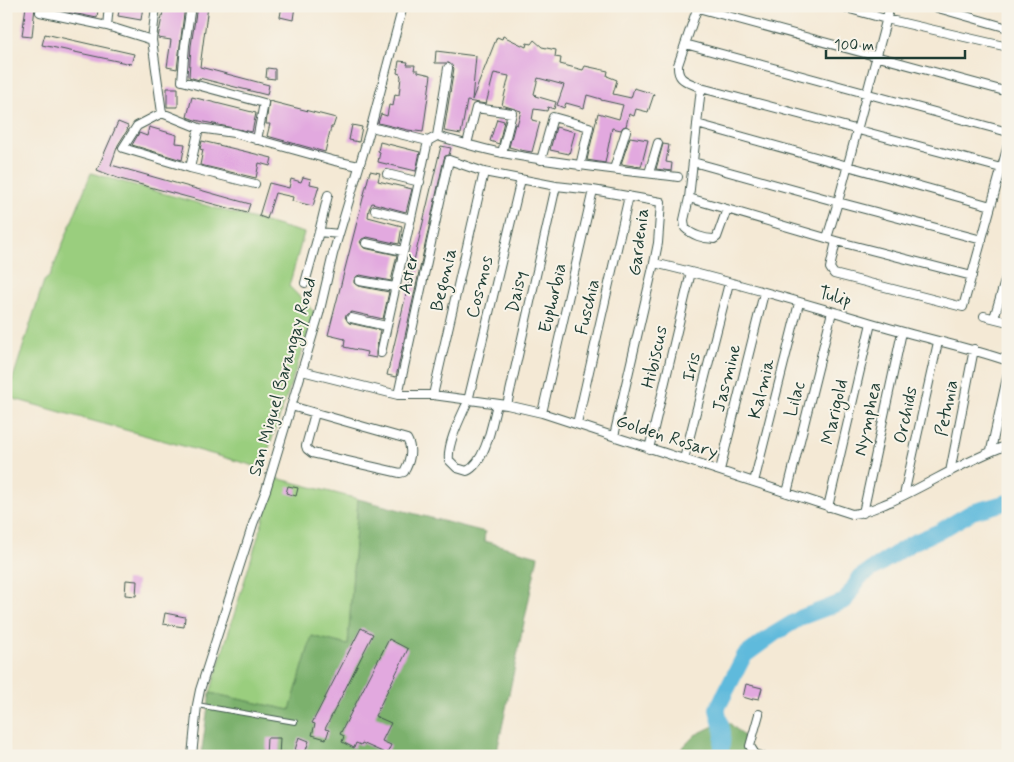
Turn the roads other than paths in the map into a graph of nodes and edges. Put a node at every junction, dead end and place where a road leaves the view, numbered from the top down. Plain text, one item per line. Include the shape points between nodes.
1 (41, 6) edge
2 (109, 6) edge
3 (156, 6) edge
4 (191, 6) edge
5 (403, 6) edge
6 (839, 6) edge
7 (890, 6) edge
8 (931, 6) edge
9 (698, 7) edge
10 (886, 19) junction
11 (107, 26) junction
12 (1008, 28) edge
13 (152, 40) junction
14 (685, 44) junction
15 (1008, 47) edge
16 (876, 56) junction
17 (448, 68) dead end
18 (701, 88) junction
19 (1008, 92) edge
20 (866, 93) junction
21 (162, 112) junction
22 (697, 124) junction
23 (371, 127) junction
24 (199, 128) junction
25 (626, 130) dead end
26 (857, 130) junction
27 (1008, 132) edge
28 (436, 136) junction
29 (257, 140) junction
30 (428, 141) junction
31 (658, 143) dead end
32 (467, 144) junction
33 (1008, 145) edge
34 (502, 153) junction
35 (449, 160) joint
36 (541, 160) junction
37 (693, 162) junction
38 (359, 166) junction
39 (580, 166) junction
40 (847, 166) junction
41 (190, 168) junction
42 (1001, 168) junction
43 (614, 169) junction
44 (484, 172) junction
45 (649, 173) junction
46 (387, 174) dead end
47 (678, 177) dead end
48 (521, 179) junction
49 (420, 182) junction
50 (255, 184) dead end
51 (556, 186) junction
52 (593, 190) junction
53 (328, 195) dead end
54 (629, 196) junction
55 (689, 198) junction
56 (838, 202) junction
57 (991, 206) junction
58 (727, 209) junction
59 (375, 210) dead end
60 (411, 219) junction
61 (319, 232) junction
62 (339, 234) junction
63 (827, 238) junction
64 (982, 240) junction
65 (836, 241) junction
66 (366, 243) dead end
67 (403, 251) junction
68 (654, 263) junction
69 (1008, 271) edge
70 (691, 272) junction
71 (972, 276) junction
72 (359, 280) dead end
73 (305, 283) dead end
74 (729, 283) junction
75 (395, 287) junction
76 (764, 293) junction
77 (799, 302) junction
78 (832, 312) junction
79 (984, 316) dead end
80 (351, 318) dead end
81 (994, 318) junction
82 (1008, 322) edge
83 (871, 323) junction
84 (386, 326) junction
85 (902, 332) junction
86 (938, 342) junction
87 (974, 349) junction
88 (381, 353) dead end
89 (1008, 361) edge
90 (302, 372) junction
91 (1008, 373) edge
92 (398, 395) junction
93 (433, 395) junction
94 (468, 401) junction
95 (497, 404) junction
96 (507, 405) junction
97 (291, 406) junction
98 (314, 413) junction
99 (542, 413) junction
100 (577, 424) junction
101 (614, 436) junction
102 (1008, 444) edge
103 (649, 449) junction
104 (991, 450) junction
105 (684, 459) junction
106 (720, 470) junction
107 (950, 472) junction
108 (754, 482) junction
109 (787, 493) junction
110 (904, 495) junction
111 (828, 507) junction
112 (863, 513) junction
113 (197, 705) junction
114 (759, 714) dead end
115 (295, 722) dead end
116 (192, 756) edge
117 (762, 756) edge

1 - 11 street via 40,12
2 - 11 street
3 - 13 street
4 - 29 street via 182,81 264,103
5 - 23 street, San Miguel Barangay Road
6 - 10 street
7 - 10 street
8 - 12 street
9 - 14 street
9 - 16 street
10 - 15 street
10 - 16 street
11 - 13 street
13 - 21 street
14 - 18 street via 677,73
14 - 20 street
16 - 19 street
16 - 20 street
17 - 28 street
18 - 22 street
18 - 26 street
20 - 26 street
20 - 27 street
21 - 24 street
21 - 41 street via 137,126 123,148
22 - 37 street
22 - 40 street
23 - 30 street
23 - 38 street, San Miguel Barangay Road
24 - 29 street
24 - 41 street
25 - 43 street
26 - 40 street
26 - 42 street
28 - 30 street
28 - 32 street
29 - 38 street
30 - 49 street
31 - 45 street
32 - 34 street
32 - 34 street via 476,108 512,113
33 - 42 street
34 - 36 street
35 - 44 street, Gardenia
35 - 92 street, Aster
36 - 39 street
36 - 39 street via 553,117 589,127
37 - 55 street
37 - 56 street
38 - 62 street, San Miguel Barangay Road
39 - 43 street
40 - 56 street
40 - 57 street
41 - 50 street
42 - 57 street
43 - 45 street
44 - 48 street, Gardenia
44 - 93 street, Begonia
45 - 47 street
46 - 49 street
48 - 51 street, Gardenia
48 - 94 street, Cosmos
49 - 60 street
51 - 52 street, Gardenia
51 - 96 street, Daisy
52 - 54 street, Gardenia
52 - 99 street, Euphorbia
53 - 61 street
54 - 68 street, Gardenia via 661,202
54 - 100 street, Fuschia
55 - 58 street
55 - 58 street via 685,228 707,238 717,237
56 - 63 street
56 - 64 street
57 - 64 street
58 - 63 street
59 - 60 street
60 - 67 street
61 - 62 street
61 - 73 street
62 - 90 street, San Miguel Barangay Road
63 - 65 street
64 - 71 street
65 - 71 street
65 - 71 street via 832,272 908,293 963,307
66 - 67 street
67 - 75 street
68 - 70 street, Tulip
68 - 101 street, Gardenia
69 - 81 street
70 - 74 street, Tulip
70 - 103 street, Hibiscus
72 - 75 street
74 - 76 street, Tulip
74 - 105 street, Iris
75 - 84 street
76 - 77 street, Tulip
76 - 106 street, Jasmine
77 - 78 street, Tulip
77 - 108 street, Kalmia
78 - 83 street, Tulip
78 - 109 street, Lilac
79 - 81 street
80 - 84 street
81 - 82 street
83 - 85 street, Tulip
83 - 111 street, Marigold
84 - 88 street
85 - 86 street, Tulip
85 - 112 street, Nymphea
86 - 87 street, Tulip
86 - 110 street, Orchids
87 - 89 street, Tulip
87 - 107 street, Petunia
90 - 92 street, Golden Rosary
90 - 97 street, San Miguel Barangay Road
91 - 104 street
92 - 93 street, Golden Rosary
93 - 94 street, Golden Rosary
94 - 95 street, Golden Rosary
94 - 95 street, Cosmos via 449,456 452,464 463,471 474,466 485,448
95 - 96 street, Golden Rosary
96 - 99 street, Golden Rosary
97 - 98 street
97 - 113 street, San Miguel Barangay Road
98 - 98 street via 407,439 410,453 404,472 312,453 306,446
99 - 100 street, Golden Rosary
100 - 101 street, Golden Rosary
101 - 103 street, Golden Rosary
102 - 104 street
103 - 105 street, Golden Rosary
104 - 107 street
105 - 106 street, Golden Rosary
106 - 108 street, Golden Rosary
107 - 110 street
108 - 109 street, Golden Rosary
109 - 111 street, Golden Rosary
110 - 112 street
111 - 112 street, Golden Rosary via 852,514
113 - 115 lane
113 - 116 street, San Miguel Barangay Road
114 - 117 street via 750,746 755,754

